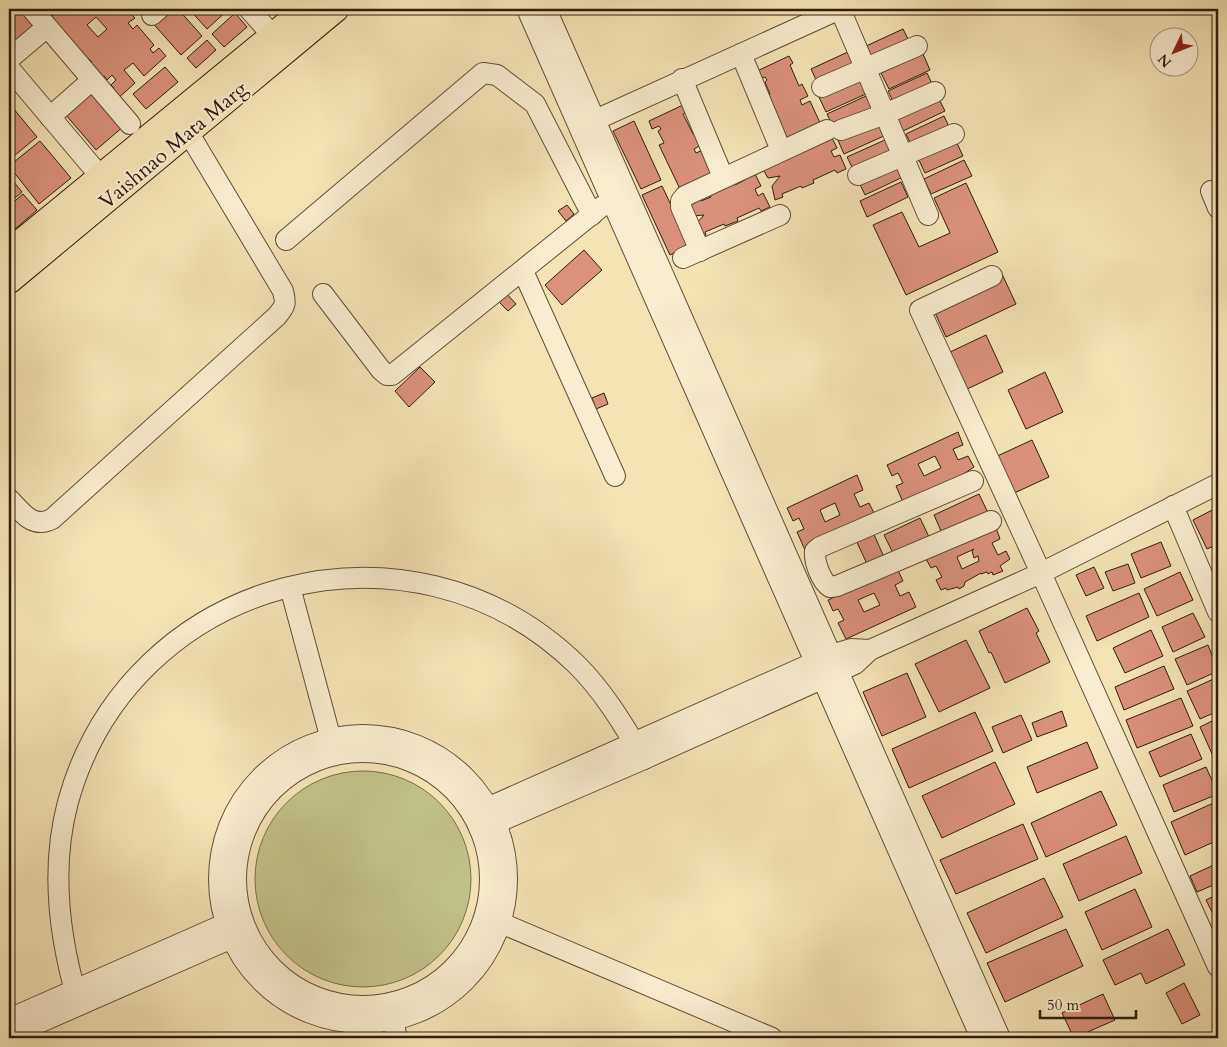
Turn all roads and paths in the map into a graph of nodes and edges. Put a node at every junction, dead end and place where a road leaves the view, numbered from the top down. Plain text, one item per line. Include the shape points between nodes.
1 (32, 9) edge
2 (249, 9) edge
3 (304, 9) edge
4 (336, 9) edge
5 (527, 9) edge
6 (546, 9) edge
7 (840, 9) edge
8 (47, 27) junction
9 (272, 35) junction
10 (917, 46) dead end
11 (741, 54) junction
12 (9, 59) edge
13 (9, 68) edge
14 (866, 68) junction
15 (682, 79) junction
16 (92, 80) junction
17 (822, 87) dead end
18 (935, 92) dead end
19 (885, 114) junction
20 (50, 117) junction
21 (586, 123) junction
22 (130, 124) dead end
23 (188, 132) junction
24 (954, 134) dead end
25 (782, 150) junction
26 (903, 155) junction
27 (858, 175) dead end
28 (100, 176) junction
29 (723, 177) junction
30 (610, 200) junction
31 (592, 215) junction
32 (780, 215) dead end
33 (928, 215) dead end
34 (286, 240) dead end
35 (9, 252) edge
36 (523, 271) junction
37 (992, 276) dead end
38 (9, 281) edge
39 (323, 294) dead end
40 (615, 476) dead end
41 (973, 481) dead end
42 (1218, 484) edge
43 (9, 499) edge
44 (1173, 506) junction
45 (991, 521) dead end
46 (819, 570) junction
47 (1041, 573) junction
48 (798, 580) junction
49 (290, 587) junction
50 (1218, 612) edge
51 (827, 666) junction
52 (333, 746) junction
53 (639, 751) junction
54 (484, 819) junction
55 (501, 923) junction
56 (236, 928) junction
57 (1218, 967) edge
58 (77, 998) junction
59 (9, 1019) edge
60 (393, 1021) edge
61 (335, 1030) edge
62 (9, 1036) edge
63 (772, 1038) edge
64 (981, 1038) edge
65 (1000, 1038) edge

1 - 8 street
2 - 9 street
3 - 9 main road, Vaishnao Mata Marg
4 - 23 main road, Vaishnao Mata Marg
5 - 21 street
6 - 21 street
7 - 11 street
7 - 14 street
8 - 12 street
8 - 16 street
9 - 28 main road, Vaishnao Mata Marg
10 - 14 street
11 - 15 street
11 - 25 street
13 - 20 street
14 - 17 street
14 - 19 street
15 - 21 street
15 - 29 street
16 - 20 street
16 - 22 street
18 - 19 street
19 - 25 street
19 - 26 street
20 - 28 street
21 - 30 street
21 - 48 street
23 - 38 main road, Vaishnao Mata Marg
23 - 43 street via 283,291 285,306 52,518 44,523 36,522
24 - 26 street
25 - 29 street
26 - 27 street
26 - 33 street
28 - 35 main road, Vaishnao Mata Marg
29 - 32 street via 681,201 691,255
30 - 31 street
30 - 51 street
31 - 34 street via 535,104 497,75 483,73
31 - 36 street
36 - 39 street via 392,375 381,370
36 - 40 street
37 - 47 street via 920,310
41 - 46 street via 820,547 815,551
42 - 44 street
44 - 47 street
44 - 50 street
45 - 46 street via 836,586 826,584
46 - 48 street
47 - 51 street via 870,650 855,664
47 - 57 street
48 - 51 street
49 - 52 street
49 - 53 street via 346,578 409,581 471,597 500,610 528,626 577,666 618,715
49 - 58 street via 253,597 224,610 170,645 126,689 91,743 68,802 58,864 61,928
51 - 53 street
51 - 64 street
51 - 65 street
52 - 54 street via 356,735 381,736 406,741 429,751 450,764 469,782
52 - 56 street via 307,746 292,753 265,772 234,812 223,839 218,886
53 - 54 street
54 - 55 street via 505,852 507,876
54 - 60 street via 489,896 476,938 450,973 412,997
55 - 60 street via 492,946 460,988 419,1013
55 - 63 street
56 - 58 street
56 - 60 street via 286,980 305,992 325,1001 369,1007
56 - 61 street via 257,977 275,994 320,1017
58 - 59 street
58 - 62 street
60 - 61 street

